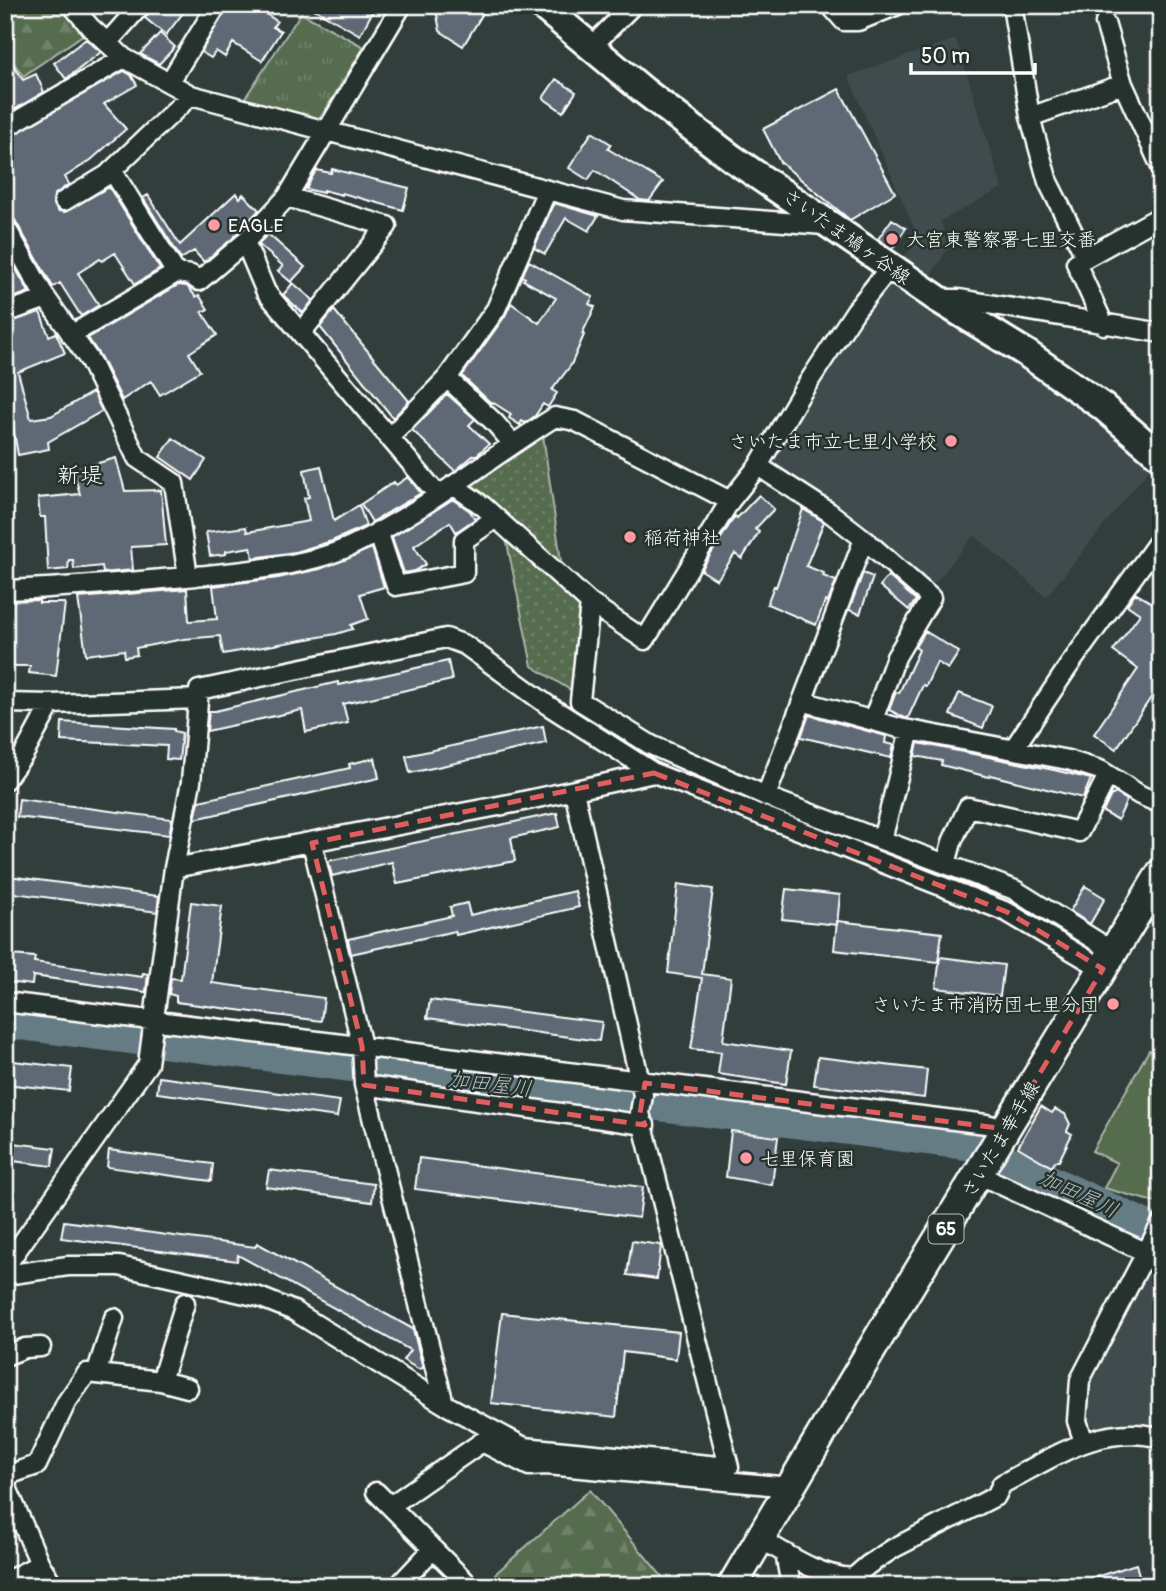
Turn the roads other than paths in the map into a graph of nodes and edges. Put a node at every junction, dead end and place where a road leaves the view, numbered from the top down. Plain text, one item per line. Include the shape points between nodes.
1 (72, 5) edge
2 (141, 5) edge
3 (402, 5) edge
4 (541, 5) edge
5 (633, 5) edge
6 (830, 5) edge
7 (898, 5) edge
8 (213, 6) edge
9 (1018, 7) edge
10 (1105, 23) dead end
11 (107, 43) junction
12 (591, 47) junction
13 (124, 58) junction
14 (169, 83) junction
15 (1123, 84) junction
16 (191, 95) junction
17 (1030, 117) junction
18 (5, 128) edge
19 (326, 131) junction
20 (1161, 167) edge
21 (112, 170) junction
22 (547, 190) junction
23 (287, 197) junction
24 (64, 201) dead end
25 (1161, 216) edge
26 (832, 225) junction
27 (5, 226) edge
28 (245, 242) junction
29 (1085, 256) junction
30 (891, 266) junction
31 (176, 273) junction
32 (46, 298) junction
33 (939, 299) junction
34 (5, 313) edge
35 (1104, 325) junction
36 (301, 333) junction
37 (1161, 333) edge
38 (71, 335) junction
39 (447, 378) junction
40 (389, 438) junction
41 (513, 444) junction
42 (1161, 457) edge
43 (758, 466) junction
44 (453, 485) junction
45 (438, 495) junction
46 (730, 501) junction
47 (496, 518) junction
48 (378, 531) junction
49 (864, 538) junction
50 (1161, 538) edge
51 (188, 577) junction
52 (5, 590) edge
53 (590, 603) junction
54 (198, 699) junction
55 (802, 701) junction
56 (5, 703) edge
57 (51, 704) junction
58 (873, 720) junction
59 (910, 730) junction
60 (1014, 748) junction
61 (654, 773) junction
62 (1108, 775) junction
63 (5, 780) edge
64 (574, 790) junction
65 (766, 796) junction
66 (1161, 804) edge
67 (882, 840) junction
68 (312, 843) junction
69 (946, 864) junction
70 (174, 868) junction
71 (1157, 889) edge
72 (1108, 961) junction
73 (5, 1002) edge
74 (153, 1034) junction
75 (362, 1046) junction
76 (365, 1085) junction
77 (642, 1104) junction
78 (1006, 1129) junction
79 (980, 1175) junction
80 (1161, 1224) edge
81 (1145, 1252) junction
82 (5, 1267) edge
83 (5, 1275) edge
84 (185, 1303) dead end
85 (114, 1318) dead end
86 (41, 1347) dead end
87 (5, 1356) edge
88 (96, 1374) junction
89 (161, 1381) junction
90 (188, 1388) dead end
91 (444, 1404) junction
92 (1161, 1438) edge
93 (1084, 1442) junction
94 (547, 1457) junction
95 (6, 1483) edge
96 (791, 1486) junction
97 (376, 1492) dead end
98 (390, 1506) junction
99 (761, 1539) junction
100 (433, 1549) junction
101 (785, 1553) junction
102 (40, 1564) junction
103 (866, 1579) edge
104 (5, 1582) edge
105 (401, 1583) dead end
106 (54, 1586) edge
107 (470, 1586) edge
108 (732, 1586) edge
109 (791, 1586) edge

1 - 11 street
2 - 11 street
3 - 19 street
4 - 12 main road, さいたま鳩ヶ谷線
5 - 12 street
6 - 7 street via 844,21 858,21
8 - 14 street
9 - 17 street
10 - 15 street
11 - 13 street
12 - 26 main road, さいたま鳩ヶ谷線 via 732,158
13 - 14 street
13 - 18 street
14 - 16 street
15 - 17 street
15 - 20 street
16 - 19 street
16 - 21 street
17 - 29 street via 1048,182
19 - 22 street
19 - 23 street
21 - 24 street
21 - 31 street
22 - 26 street via 623,210
22 - 39 street via 496,309
23 - 28 street
23 - 36 street via 387,226
25 - 29 street
26 - 30 main road, さいたま鳩ヶ谷線
27 - 32 street
28 - 31 street via 200,281
28 - 36 street via 266,292
29 - 35 street via 1076,263
30 - 33 main road, さいたま鳩ヶ谷線
30 - 43 street via 856,310
31 - 38 street
32 - 34 street
32 - 38 street
33 - 35 street
33 - 42 main road, さいたま鳩ヶ谷線 via 1102,406
35 - 37 street
36 - 40 street
38 - 51 street via 90,361 137,458 174,483
39 - 40 street
39 - 41 street
40 - 45 street
41 - 44 street
41 - 46 street via 555,417 575,421
43 - 46 street
43 - 49 street
44 - 45 street
44 - 47 street
45 - 48 street
46 - 53 street via 645,640
47 - 48 street via 464,541 464,573 396,586
47 - 53 street
48 - 51 street via 351,547 307,560
49 - 55 street
49 - 58 street via 931,598 896,657
50 - 60 street
51 - 52 street
53 - 65 street via 580,701 651,745
54 - 57 street
54 - 61 street via 200,690 446,638 466,645 549,706
54 - 70 street via 191,782
55 - 58 street
55 - 65 street
56 - 57 street
57 - 63 street
58 - 59 street
59 - 60 street
59 - 67 street
60 - 62 street
61 - 64 street
61 - 72 street via 1007,912
62 - 66 street
62 - 69 street via 1079,832 968,807
64 - 68 street
64 - 77 street
65 - 67 street
67 - 69 street
68 - 70 street
68 - 75 street
69 - 72 street via 1015,890
70 - 74 street
71 - 72 main road, さいたま幸手線 / 65
72 - 78 main road, さいたま幸手線 / 65
73 - 74 street
74 - 75 street
74 - 82 street via 148,1064
75 - 76 street
75 - 77 street via 521,1065
76 - 77 street
76 - 91 street
77 - 78 street via 986,1124
77 - 94 street via 729,1466
78 - 79 main road, さいたま幸手線 / 65
79 - 81 street
79 - 96 main road, さいたま幸手線 / 65
80 - 81 street
81 - 93 street via 1080,1380 1077,1421
83 - 91 street via 68,1266 119,1266 259,1297 294,1311
84 - 89 street
85 - 88 street
86 - 87 street
88 - 89 street
88 - 95 street via 87,1373 66,1403 37,1465
89 - 90 street
91 - 94 street
92 - 93 street via 1112,1434
93 - 103 street via 1002,1484 996,1496 894,1548 868,1565
94 - 96 street
94 - 98 street via 529,1466 482,1443
95 - 102 street
96 - 99 main road, さいたま幸手線 / 65
97 - 98 street
98 - 100 street
99 - 101 street
99 - 108 main road, さいたま幸手線 / 65
100 - 105 street
100 - 107 street
101 - 103 street via 836,1577
101 - 109 street
102 - 104 street
102 - 106 street

